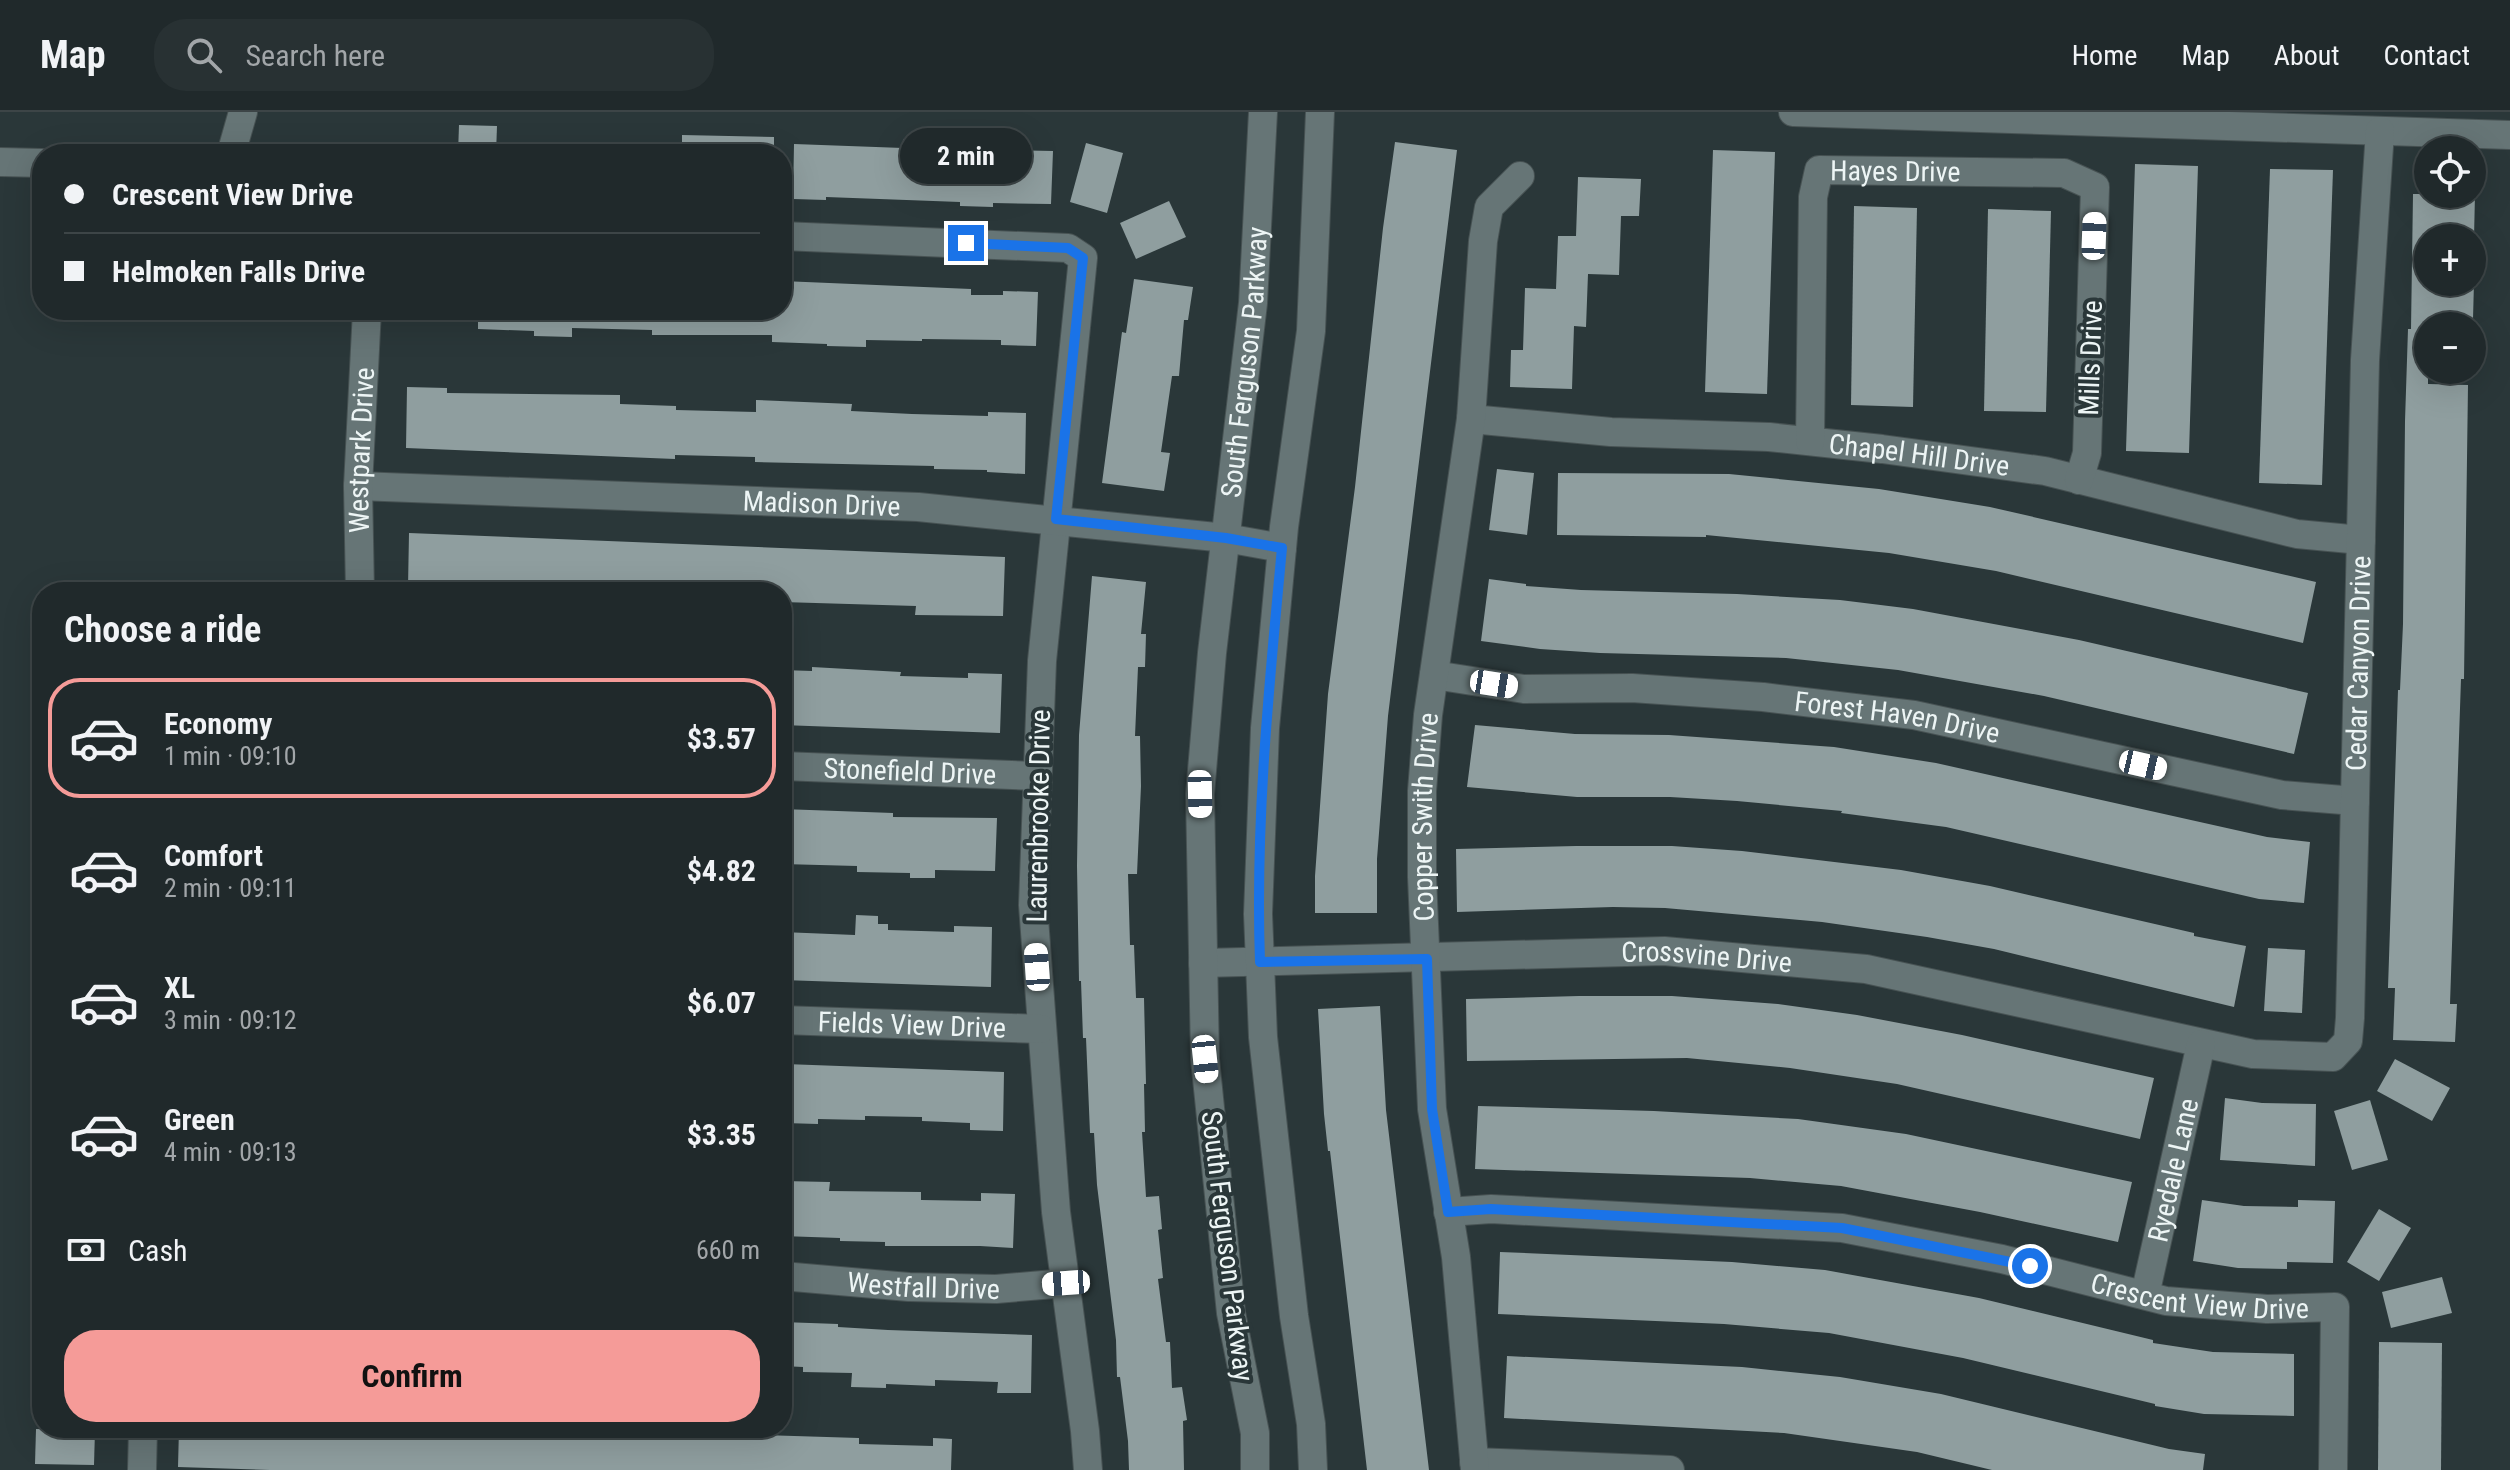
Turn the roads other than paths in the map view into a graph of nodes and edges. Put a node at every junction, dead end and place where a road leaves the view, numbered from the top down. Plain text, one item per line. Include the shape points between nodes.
1 (243, 112) edge
2 (1263, 112) edge
3 (1320, 112) edge
4 (1793, 112) edge
5 (2380, 131) junction
6 (2510, 135) edge
7 (234, 144) edge
8 (0, 162) edge
9 (32, 163) edge
10 (1520, 176) dead end
11 (2095, 187) joint
12 (792, 236) edge
13 (366, 320) edge
14 (1471, 419) junction
15 (1810, 441) junction
16 (2079, 480) junction
17 (358, 486) junction
18 (1056, 519) junction
19 (1226, 538) junction
20 (2361, 540) junction
21 (1282, 548) junction
22 (360, 582) edge
23 (1434, 675) junction
24 (792, 766) edge
25 (1036, 776) junction
26 (2355, 801) junction
27 (1427, 959) junction
28 (1260, 962) junction
29 (1203, 963) junction
30 (792, 1020) edge
31 (1041, 1029) junction
32 (2201, 1044) junction
33 (1448, 1212) junction
34 (792, 1277) edge
35 (1066, 1283) junction
36 (2145, 1295) junction
37 (143, 1438) edge
38 (1474, 1466) edge
39 (1611, 1469) edge
40 (142, 1470) edge
41 (1088, 1470) edge
42 (1255, 1470) edge
43 (1313, 1470) edge
44 (1670, 1470) edge
45 (2333, 1470) edge

1 - 7 street
2 - 19 street, South Ferguson Parkway via 1253,303
3 - 21 street, South Ferguson Parkway via 1311,331
4 - 5 street
5 - 6 street
5 - 20 street, Cedar Canyon Drive via 2365,360
8 - 9 street
10 - 14 street, Copper Swith Drive via 1489,207
11 - 15 street, Hayes Drive via 2064,173 1819,170 1813,197
11 - 16 street, Mills Drive via 2087,453
12 - 18 street, Laurenbrooke Drive via 1068,248 1083,258
13 - 17 street, Westpark Drive
14 - 15 street, Chapel Hill Drive
14 - 23 street, Copper Swith Drive
15 - 16 street, Chapel Hill Drive via 2045,471
16 - 20 street, Chapel Hill Drive via 2297,534
17 - 18 street, Madison Drive via 918,507
17 - 22 street, Westpark Drive
18 - 19 street, Madison Drive
18 - 25 street, Laurenbrooke Drive
19 - 21 street, Madison Drive
19 - 29 street, South Ferguson Parkway via 1200,794
20 - 26 street, Cedar Canyon Drive
21 - 28 street, South Ferguson Parkway via 1265,728
23 - 26 street, Forest Haven Drive via 1524,689 1632,688 1914,715 2282,795
23 - 27 street, Copper Swith Drive via 1422,791
24 - 25 street, Stonefield Drive
25 - 31 street, Laurenbrooke Drive via 1033,905
26 - 32 street, Cedar Canyon Drive via 2348,1041 2333,1057 2253,1054
27 - 28 street, Crossvine Drive
27 - 32 street, Crossvine Drive via 1664,951 1866,969
27 - 33 street, Copper Swith Drive via 1432,1109
28 - 29 street, Crossvine Drive
28 - 43 street, South Ferguson Parkway via 1263,1037
29 - 42 street, South Ferguson Parkway via 1211,1122 1231,1313 1255,1433
30 - 31 street, Fields View Drive
31 - 35 street, Laurenbrooke Drive
32 - 36 street, Ryedale Lane
33 - 36 street, Crescent View Drive via 1491,1209 1842,1228 2002,1259
33 - 38 street, Copper Swith Drive
34 - 35 street, Westfall Drive via 924,1288
35 - 41 street, Laurenbrooke Drive
36 - 45 street, Crescent View Drive via 2267,1309 2335,1307
37 - 40 street
38 - 39 street
39 - 44 street

